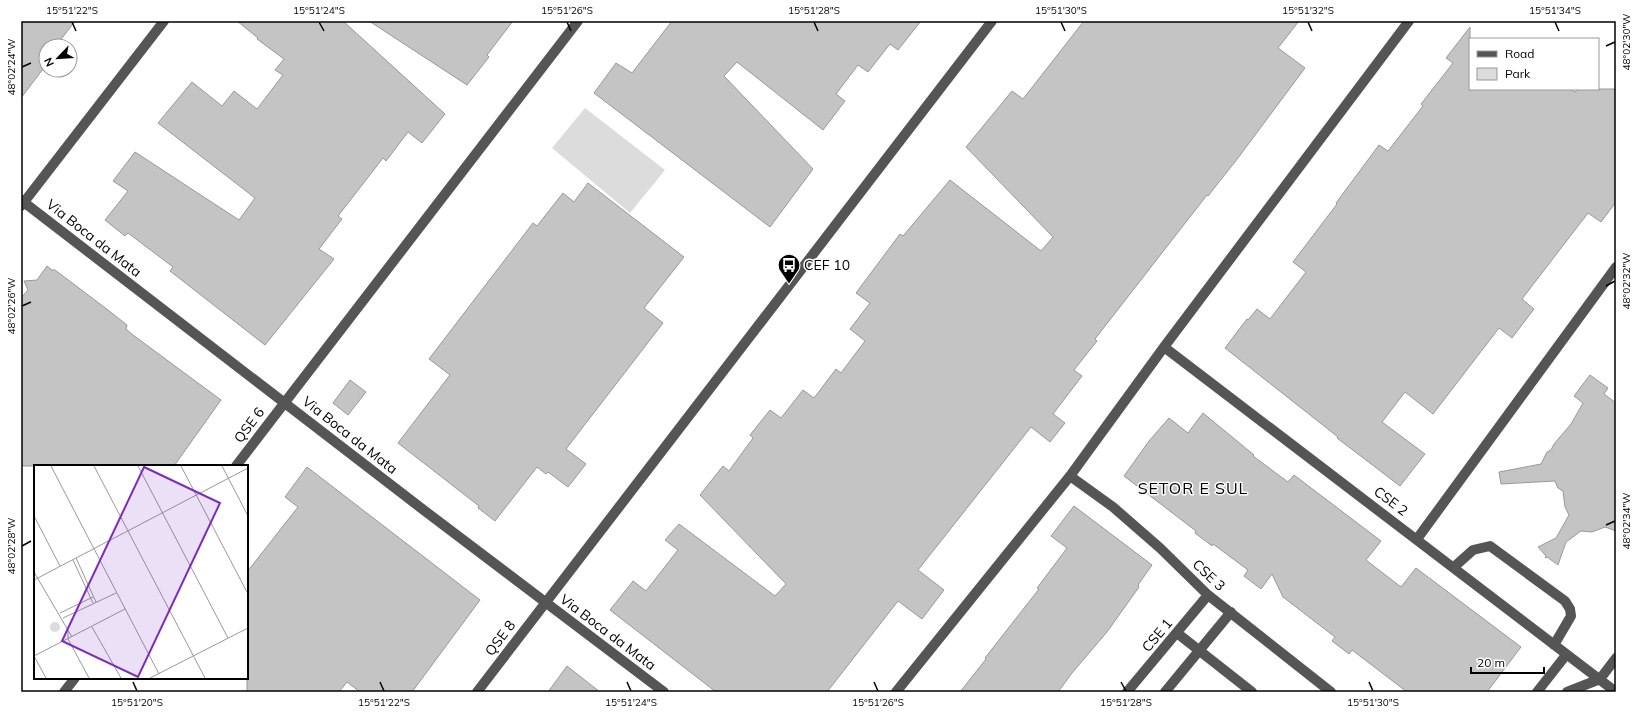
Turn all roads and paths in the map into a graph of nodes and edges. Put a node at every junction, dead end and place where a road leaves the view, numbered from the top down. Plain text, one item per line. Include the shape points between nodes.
1 (164, 21) edge
2 (578, 21) edge
3 (992, 21) edge
4 (1409, 21) edge
5 (22, 203) edge
6 (1616, 267) edge
7 (1164, 347) junction
8 (284, 402) junction
9 (237, 465) edge
10 (1070, 476) junction
11 (1417, 538) junction
12 (1454, 567) junction
13 (1208, 595) junction
14 (546, 602) junction
15 (1231, 612) junction
16 (1177, 634) junction
17 (1554, 645) junction
18 (1200, 650) junction
19 (1566, 654) junction
20 (1616, 658) edge
21 (74, 679) edge
22 (1600, 679) junction
23 (64, 692) edge
24 (477, 692) edge
25 (664, 692) edge
26 (896, 692) edge
27 (1127, 692) edge
28 (1165, 692) edge
29 (1252, 692) edge
30 (1331, 692) edge
31 (1537, 692) edge
32 (1567, 692) edge
33 (1616, 692) edge

1 - 5 street
2 - 8 street, QSE 6
3 - 14 street, QSE 8
4 - 7 street
5 - 8 street, Via Boca da Mata
6 - 11 street
7 - 10 street
7 - 11 street, CSE 2
8 - 9 street, QSE 6
8 - 14 street, Via Boca da Mata
10 - 13 street, CSE 3 via 1119,512
10 - 26 street
11 - 12 street, CSE 2
12 - 17 street, CSE 2
12 - 17 street via 1473,550 1490,546 1565,601 1570,609 1570,616
13 - 15 street, CSE 3
13 - 16 street, CSE 1
14 - 24 street, QSE 8
14 - 25 street, Via Boca da Mata
15 - 18 street
15 - 30 street, CSE 3
16 - 18 street
16 - 27 street, CSE 1
17 - 19 street, CSE 2
18 - 28 street
18 - 29 street
19 - 22 street, CSE 2
19 - 31 street
20 - 22 street
21 - 23 street
22 - 32 street
22 - 33 street, CSE 2

